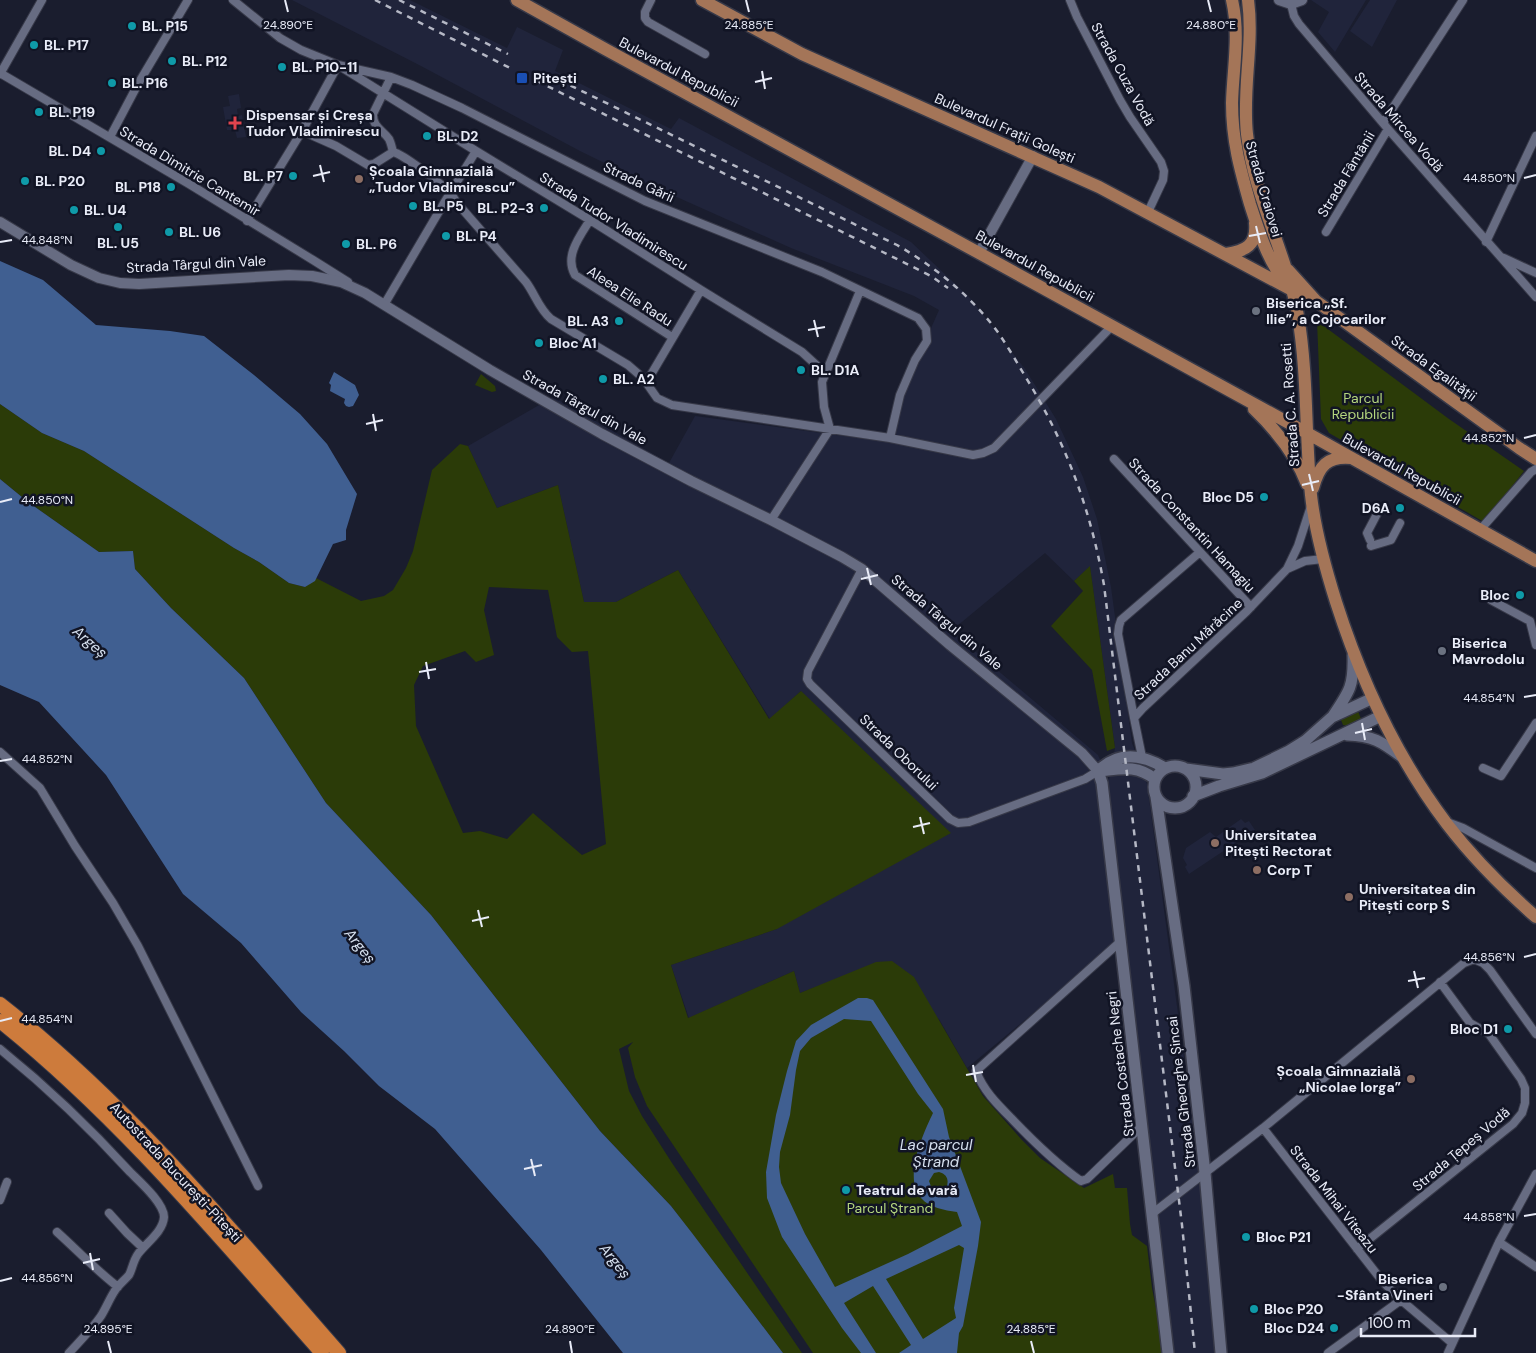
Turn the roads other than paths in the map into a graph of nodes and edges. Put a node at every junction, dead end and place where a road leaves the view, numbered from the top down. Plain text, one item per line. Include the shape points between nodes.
1 (42, 0) edge
2 (188, 0) edge
3 (233, 0) edge
4 (518, 0) edge
5 (651, 0) edge
6 (702, 0) edge
7 (1070, 0) edge
8 (1232, 0) edge
9 (1248, 0) edge
10 (1279, 0) edge
11 (1302, 0) edge
12 (1463, 0) edge
13 (1291, 4) junction
14 (705, 54) dead end
15 (338, 65) junction
16 (0, 73) edge
17 (391, 77) junction
18 (383, 93) junction
19 (1386, 126) junction
20 (302, 131) junction
21 (1536, 136) edge
22 (110, 137) junction
23 (393, 152) junction
24 (476, 152) junction
25 (1032, 156) junction
26 (450, 193) junction
27 (1148, 212) junction
28 (1254, 216) junction
29 (590, 220) junction
30 (247, 221) junction
31 (0, 222) edge
32 (1326, 232) dead end
33 (1486, 242) junction
34 (980, 252) junction
35 (1226, 254) junction
36 (1500, 256) junction
37 (1287, 269) junction
38 (1536, 272) edge
39 (701, 290) junction
40 (1292, 290) junction
41 (860, 291) junction
42 (365, 293) junction
43 (1536, 297) edge
44 (1316, 301) junction
45 (384, 304) junction
46 (1112, 326) junction
47 (672, 337) junction
48 (825, 373) junction
49 (650, 388) junction
50 (1239, 396) junction
51 (830, 429) junction
52 (1307, 433) junction
53 (890, 438) junction
54 (1352, 458) junction
55 (1536, 458) edge
56 (1114, 460) dead end
57 (1536, 469) edge
58 (1311, 499) junction
59 (1377, 514) dead end
60 (771, 520) junction
61 (1400, 523) dead end
62 (1480, 530) junction
63 (1200, 552) junction
64 (1323, 559) junction
65 (1536, 561) edge
66 (862, 569) junction
67 (1287, 569) junction
68 (1491, 600) dead end
69 (1251, 607) junction
70 (1536, 645) edge
71 (1353, 651) junction
72 (1373, 698) junction
73 (1381, 716) junction
74 (1332, 717) junction
75 (1134, 718) junction
76 (1536, 723) edge
77 (1345, 735) junction
78 (0, 752) edge
79 (1142, 757) junction
80 (1403, 757) junction
81 (1165, 768) junction
82 (1483, 768) dead end
83 (1186, 769) junction
84 (1098, 772) junction
85 (1155, 779) junction
86 (1193, 796) junction
87 (1156, 797) junction
88 (1173, 807) junction
89 (1445, 821) junction
90 (1160, 828) junction
91 (1536, 868) edge
92 (1536, 917) edge
93 (1121, 941) junction
94 (1440, 982) junction
95 (0, 1004) edge
96 (0, 1021) edge
97 (1536, 1034) edge
98 (0, 1049) edge
99 (1142, 1126) junction
100 (1263, 1128) junction
101 (1205, 1173) junction
102 (1536, 1174) edge
103 (7, 1182) dead end
104 (258, 1186) dead end
105 (0, 1200) edge
106 (108, 1213) dead end
107 (1152, 1213) junction
108 (57, 1232) dead end
109 (1499, 1242) junction
110 (143, 1248) junction
111 (1357, 1249) junction
112 (1536, 1267) edge
113 (118, 1287) junction
114 (1401, 1300) junction
115 (1452, 1344) junction
116 (69, 1353) edge
117 (322, 1353) edge
118 (339, 1353) edge
119 (1168, 1353) edge
120 (1221, 1353) edge
121 (1328, 1353) edge
122 (1448, 1353) edge

1 - 16 street
2 - 22 street
3 - 15 street, Strada Tudor Vladimirescu via 280,38
4 - 34 main road, Bulevardul Republicii
5 - 14 street via 645,15 648,22
6 - 25 main road, Bulevardul Frații Golești via 802,54
7 - 27 street, Strada Cuza Vodă via 1120,100 1164,170 1163,180
8 - 28 main road, Strada Craiovei via 1237,34 1233,137
9 - 37 main road, Strada C. A. Rosetti via 1251,34 1246,92 1247,135 1256,175
10 - 13 street
11 - 13 street
12 - 19 street, Strada Fântânii
13 - 19 street, Strada Mircea Vodă via 1299,24
15 - 17 street, Strada Gării
15 - 18 street, Strada Tudor Vladimirescu
15 - 20 street
16 - 22 street, Strada Dimitrie Cantemir
17 - 18 street
17 - 41 street, Strada Gării via 462,108 645,201 822,272
18 - 23 street via 373,121 387,137
18 - 24 street, Strada Tudor Vladimirescu
19 - 32 street, Strada Fântânii
19 - 33 street, Strada Mircea Vodă
20 - 23 street via 368,165
20 - 30 street
21 - 33 street
22 - 30 street, Strada Dimitrie Cantemir
23 - 26 street
24 - 26 street
24 - 29 street, Strada Tudor Vladimirescu
25 - 27 main road, Bulevardul Frații Golești
25 - 34 street
26 - 45 street
26 - 49 street via 526,282 551,319 628,365
27 - 35 main road, Bulevardul Frații Golești
28 - 35 main road via 1252,241 1243,250
28 - 40 main road, Strada Craiovei via 1273,265
29 - 39 street, Strada Tudor Vladimirescu
29 - 47 street, Aleea Elie Radu via 575,244 570,262 575,275
30 - 42 street, Strada Dimitrie Cantemir
31 - 42 street, Strada Târgul din Vale via 71,265 99,278 120,283 289,274 342,282
33 - 36 street, Strada Mircea Vodă
34 - 46 main road, Bulevardul Republicii
35 - 40 main road, Bulevardul Frații Golești
36 - 38 street
36 - 43 street, Strada Mircea Vodă
37 - 40 main road, Strada C. A. Rosetti
37 - 44 main road
39 - 47 street
39 - 48 street, Strada Tudor Vladimirescu via 802,352
40 - 44 main road, Bulevardul Frații Golești
40 - 52 main road, Strada C. A. Rosetti via 1301,338
41 - 48 street
41 - 53 street, Strada Gării via 918,318 926,329 927,341 900,395
42 - 45 street, Strada Târgul din Vale
44 - 55 main road, Strada Egalității
45 - 60 street, Strada Târgul din Vale via 602,434
46 - 50 main road, Bulevardul Republicii
46 - 53 street via 994,448 973,455
47 - 49 street via 649,378
48 - 51 street via 822,395
49 - 51 street via 657,398 672,405
50 - 52 main road, Bulevardul Republicii
50 - 58 main road via 1280,437 1299,466
51 - 53 street
51 - 60 street
52 - 54 main road, Bulevardul Republicii
52 - 58 main road, Strada C. A. Rosetti
54 - 58 main road via 1334,458 1324,465
54 - 62 main road, Bulevardul Republicii
56 - 63 street, Strada Constantin Hamagiu
57 - 62 street
58 - 64 main road, Strada C. A. Rosetti
58 - 67 street, Strada Banu Mărăcine via 1298,546
59 - 61 street via 1367,533 1370,543 1391,540
60 - 66 street, Strada Târgul din Vale
62 - 65 main road, Bulevardul Republicii
63 - 69 street, Strada Constantin Hamagiu
63 - 75 street via 1121,620 1118,634
64 - 67 street, Strada Banu Mărăcine via 1305,561
64 - 71 main road, Strada C. A. Rosetti
66 - 84 street, Strada Târgul din Vale via 1082,753
66 - 84 street, Strada Oborului via 808,671 807,679 950,819 958,823 968,822
67 - 69 street, Strada Banu Mărăcine
68 - 70 street via 1530,621
69 - 75 street, Strada Banu Mărăcine
71 - 72 main road, Strada C. A. Rosetti
71 - 74 main road via 1351,687
72 - 73 main road, Strada C. A. Rosetti
72 - 74 main road
73 - 77 main road
73 - 80 main road, Strada C. A. Rosetti
74 - 83 main road via 1305,741 1254,768 1223,774
75 - 79 street, Strada Banu Mărăcine
76 - 82 street via 1501,776
77 - 80 main road via 1374,738
77 - 86 main road via 1262,774
78 - 104 street via 40,788 113,903 138,946
79 - 81 main road
79 - 84 main road via 1117,759
80 - 89 main road, Strada C. A. Rosetti
81 - 83 main road via 1176,766
81 - 85 main road
83 - 86 main road via 1194,778
84 - 85 main road via 1133,769 1147,772
84 - 93 main road, Strada Costache Negri
85 - 87 main road
86 - 88 main road via 1185,805
87 - 88 main road via 1166,806
87 - 90 main road, Strada Gheorghe Șincai
88 - 90 main road
89 - 91 street
89 - 92 main road, Strada C. A. Rosetti via 1493,877
90 - 101 main road, Strada Gheorghe Șincai via 1184,986
93 - 99 main road, Strada Costache Negri
93 - 99 street via 976,1071 987,1092 1026,1134 1060,1167 1081,1181 1087,1179
94 - 97 street via 1464,963 1474,959 1483,963
94 - 100 street
94 - 111 street, Strada Țepeș Vodă via 1470,1023 1489,1034 1521,1078 1525,1088 1522,1113 1509,1127
95 - 118 highway, Autostrada București-Pitești via 119,1109 158,1149
96 - 117 highway, Autostrada București-Pitești via 69,1080 128,1137
98 - 110 street via 96,1134 160,1205 164,1220
99 - 107 main road, Strada Costache Negri
100 - 101 street
100 - 111 street, Strada Mihai Viteazu
101 - 107 street
101 - 120 main road, Strada Gheorghe Șincai
102 - 109 street
103 - 105 street
106 - 110 street
107 - 119 main road, Strada Costache Negri
108 - 113 street
109 - 112 street
109 - 115 street
110 - 113 street via 132,1264 130,1274
111 - 114 street, Strada Mihai Viteazu
113 - 116 street via 101,1316
114 - 115 street, Strada Mihai Viteazu
114 - 121 street
115 - 122 street

